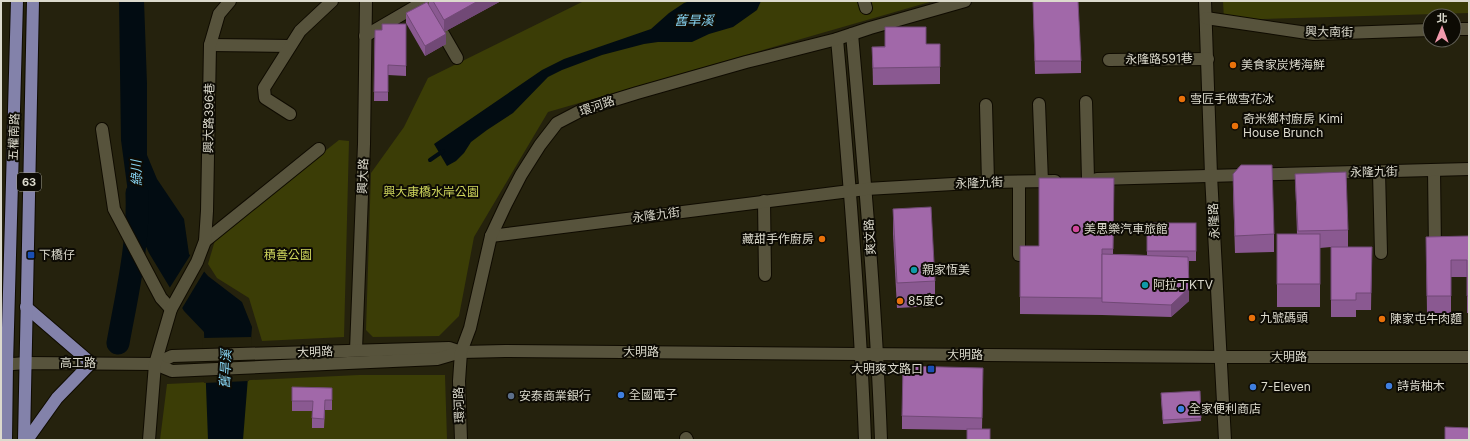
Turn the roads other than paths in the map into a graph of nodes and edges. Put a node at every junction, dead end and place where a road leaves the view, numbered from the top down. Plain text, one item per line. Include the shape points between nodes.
1 (17, 1) edge
2 (33, 1) edge
3 (230, 1) edge
4 (332, 1) edge
5 (366, 1) edge
6 (424, 1) edge
7 (965, 1) edge
8 (1205, 1) edge
9 (1206, 18) junction
10 (1422, 30) edge
11 (852, 34) junction
12 (365, 36) junction
13 (837, 39) junction
14 (210, 45) junction
15 (290, 46) junction
16 (457, 58) dead end
17 (1208, 59) junction
18 (1109, 60) dead end
19 (1086, 102) dead end
20 (1039, 104) dead end
21 (986, 105) dead end
22 (290, 114) dead end
23 (102, 129) dead end
24 (319, 149) dead end
25 (1469, 169) edge
26 (1434, 170) junction
27 (1380, 172) junction
28 (1211, 175) junction
29 (1065, 180) edge
30 (988, 182) junction
31 (1019, 182) junction
32 (1042, 182) junction
33 (866, 189) junction
34 (850, 191) junction
35 (764, 201) junction
36 (491, 236) junction
37 (205, 240) junction
38 (1436, 251) edge
39 (1381, 253) dead end
40 (10, 254) junction
41 (1019, 255) edge
42 (1, 266) edge
43 (765, 275) dead end
44 (26, 306) junction
45 (171, 310) junction
46 (356, 350) junction
47 (461, 352) junction
48 (862, 354) junction
49 (878, 354) junction
50 (172, 356) joint
51 (1221, 357) junction
52 (1469, 357) edge
53 (25, 363) junction
54 (91, 363) junction
55 (4, 364) edge
56 (155, 364) junction
57 (172, 371) joint
58 (4, 437) edge
59 (26, 440) edge
60 (149, 440) edge
61 (461, 440) edge
62 (865, 440) edge
63 (881, 440) edge
64 (1225, 440) edge

1 - 40 main road, 五權南路 / 63
2 - 44 main road, 五權南路 / 63
3 - 14 street, 興大路396巷 via 219,14
4 - 15 street via 300,31
5 - 12 street, 興大路
6 - 12 street
6 - 16 street
7 - 11 street, 環河路
8 - 9 street, 永隆路
9 - 10 street, 興大南街 via 1314,34
9 - 17 street, 永隆路
11 - 13 street, 環河路
11 - 33 street, 爽文路
12 - 46 street, 興大路 via 364,152
13 - 34 street, 爽文路
13 - 36 street, 環河路 via 637,93 582,110 557,122 521,175
14 - 15 street
14 - 37 street, 興大路396巷
15 - 22 street via 264,88 265,98
17 - 18 street, 永隆路591巷
17 - 28 street, 永隆路
19 - 28 street, 永隆九街 via 1084,179
20 - 32 street
21 - 30 street
23 - 45 street via 114,208 161,298
24 - 37 street
25 - 26 street, 永隆九街
26 - 27 street, 永隆九街
26 - 38 street
27 - 28 street, 永隆九街
27 - 39 street
28 - 51 street, 永隆路
29 - 32 street, 永隆九街
30 - 31 street, 永隆九街
30 - 33 street, 永隆九街
31 - 32 street, 永隆九街
31 - 41 street
33 - 34 street, 永隆九街
33 - 49 street, 爽文路
34 - 35 street, 永隆九街
34 - 48 street, 爽文路
35 - 36 street, 永隆九街
35 - 43 street
36 - 47 street, 環河路 via 470,328
37 - 45 street, 興大路396巷 via 197,262
40 - 42 main road
40 - 55 main road, 五權南路 / 63
44 - 53 main road, 五權南路 / 63
44 - 54 main road
45 - 56 street, 興大路396巷
46 - 47 street, 大明路 via 449,348
46 - 50 street, 大明路
47 - 48 street, 大明路
47 - 57 street, 大明路 via 438,359
47 - 61 street, 環河路
48 - 49 street, 大明路
48 - 62 street, 爽文路
49 - 51 street, 大明路
49 - 63 street, 爽文路
50 - 56 street, 高工路
51 - 52 street, 大明路
51 - 64 street, 永隆路
53 - 54 street, 高工路
53 - 55 street, 高工路
53 - 59 main road, 五權南路 / 63
54 - 56 street, 高工路
54 - 59 main road via 57,398
55 - 58 main road, 五權南路 / 63
56 - 57 street, 高工路
56 - 60 street, 興大路396巷

